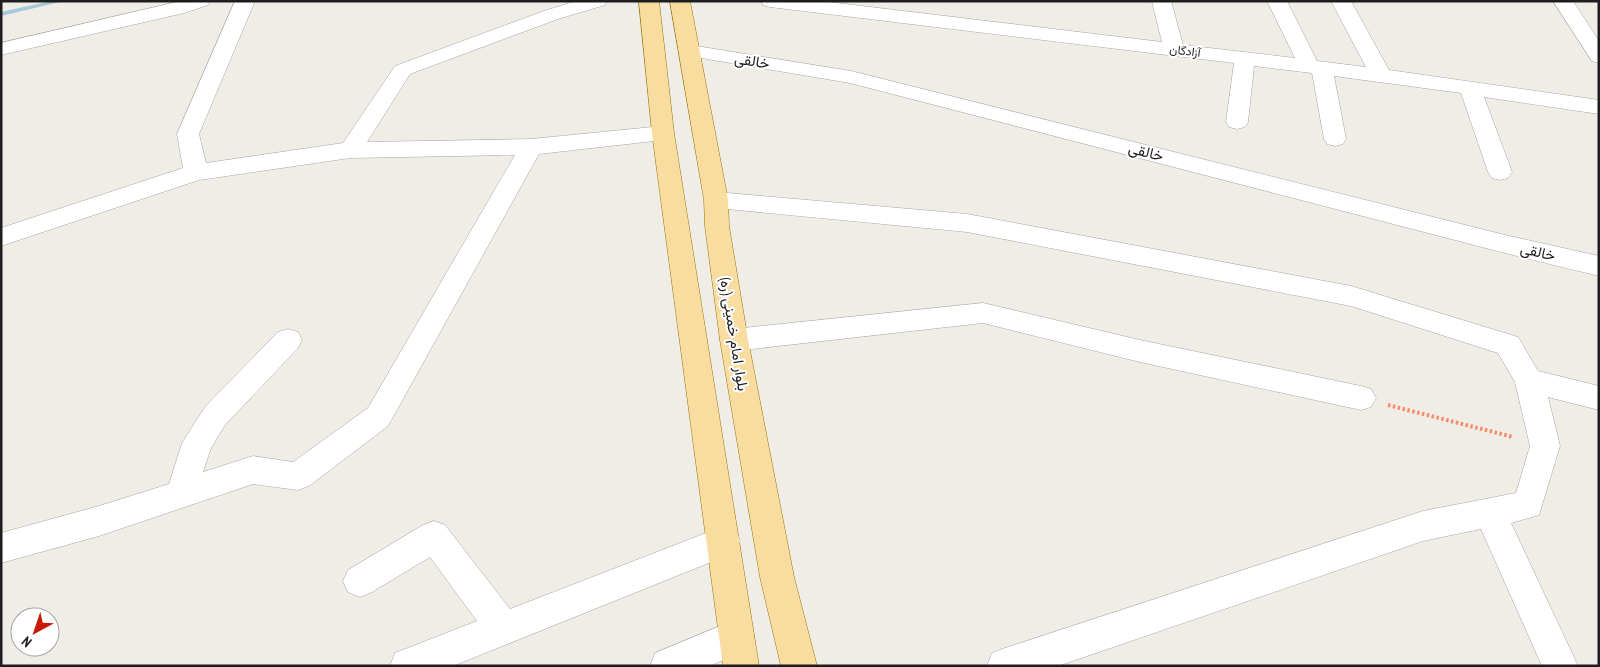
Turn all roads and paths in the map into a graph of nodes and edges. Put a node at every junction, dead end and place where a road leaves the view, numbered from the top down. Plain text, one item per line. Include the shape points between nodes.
1 (201, 1) edge
2 (245, 1) edge
3 (598, 1) edge
4 (649, 1) edge
5 (680, 1) edge
6 (770, 1) edge
7 (1277, 1) edge
8 (1341, 1) edge
9 (1563, 1) edge
10 (1162, 2) edge
11 (1, 49) edge
12 (1174, 50) junction
13 (690, 51) junction
14 (1245, 58) junction
15 (1599, 58) edge
16 (1316, 67) junction
17 (1381, 75) junction
18 (1470, 88) junction
19 (1599, 107) edge
20 (1237, 122) dead end
21 (663, 133) junction
22 (1335, 140) dead end
23 (531, 147) junction
24 (350, 150) junction
25 (196, 172) junction
26 (1500, 172) dead end
27 (716, 200) junction
28 (1, 238) edge
29 (1599, 266) edge
30 (288, 340) dead end
31 (734, 340) junction
32 (1530, 380) junction
33 (1361, 398) joint
34 (1599, 398) edge
35 (1545, 446) junction
36 (181, 494) junction
37 (1490, 513) junction
38 (724, 542) junction
39 (1, 548) edge
40 (360, 581) dead end
41 (503, 628) junction
42 (739, 651) edge
43 (408, 666) edge
44 (668, 666) edge
45 (800, 666) edge
46 (1004, 666) edge
47 (1560, 666) edge

1 - 11 street
2 - 25 street via 188,134
3 - 24 street via 402,70
4 - 21 main road
5 - 13 main road, بلوار امام خمینی (ره)
6 - 12 street, آزادگان
7 - 16 street
8 - 17 street
9 - 15 street
10 - 12 street
12 - 14 street, آزادگان
13 - 27 main road, بلوار امام خمینی (ره)
13 - 29 street, خالقی via 851,76
14 - 16 street, آزادگان
14 - 20 street
16 - 17 street, آزادگان
16 - 22 street
17 - 18 street, آزادگان
18 - 19 street, آزادگان
18 - 26 street
21 - 23 street
21 - 38 main road
23 - 24 street
23 - 36 street via 378,416 298,476 253,470
24 - 25 street
25 - 28 street
27 - 31 main road, بلوار امام خمینی (ره)
27 - 32 street via 967,223 1351,296 1508,345
30 - 36 street via 215,416 197,443
31 - 33 street via 983,313 1140,351
31 - 45 main road, بلوار امام خمینی (ره) via 777,577
32 - 34 street
32 - 35 street
33 - 35 path
35 - 37 street via 1528,505
36 - 39 street
37 - 46 street via 1423,526
37 - 47 street
38 - 41 street
38 - 42 main road
40 - 41 street via 434,536
41 - 43 street
42 - 44 street

